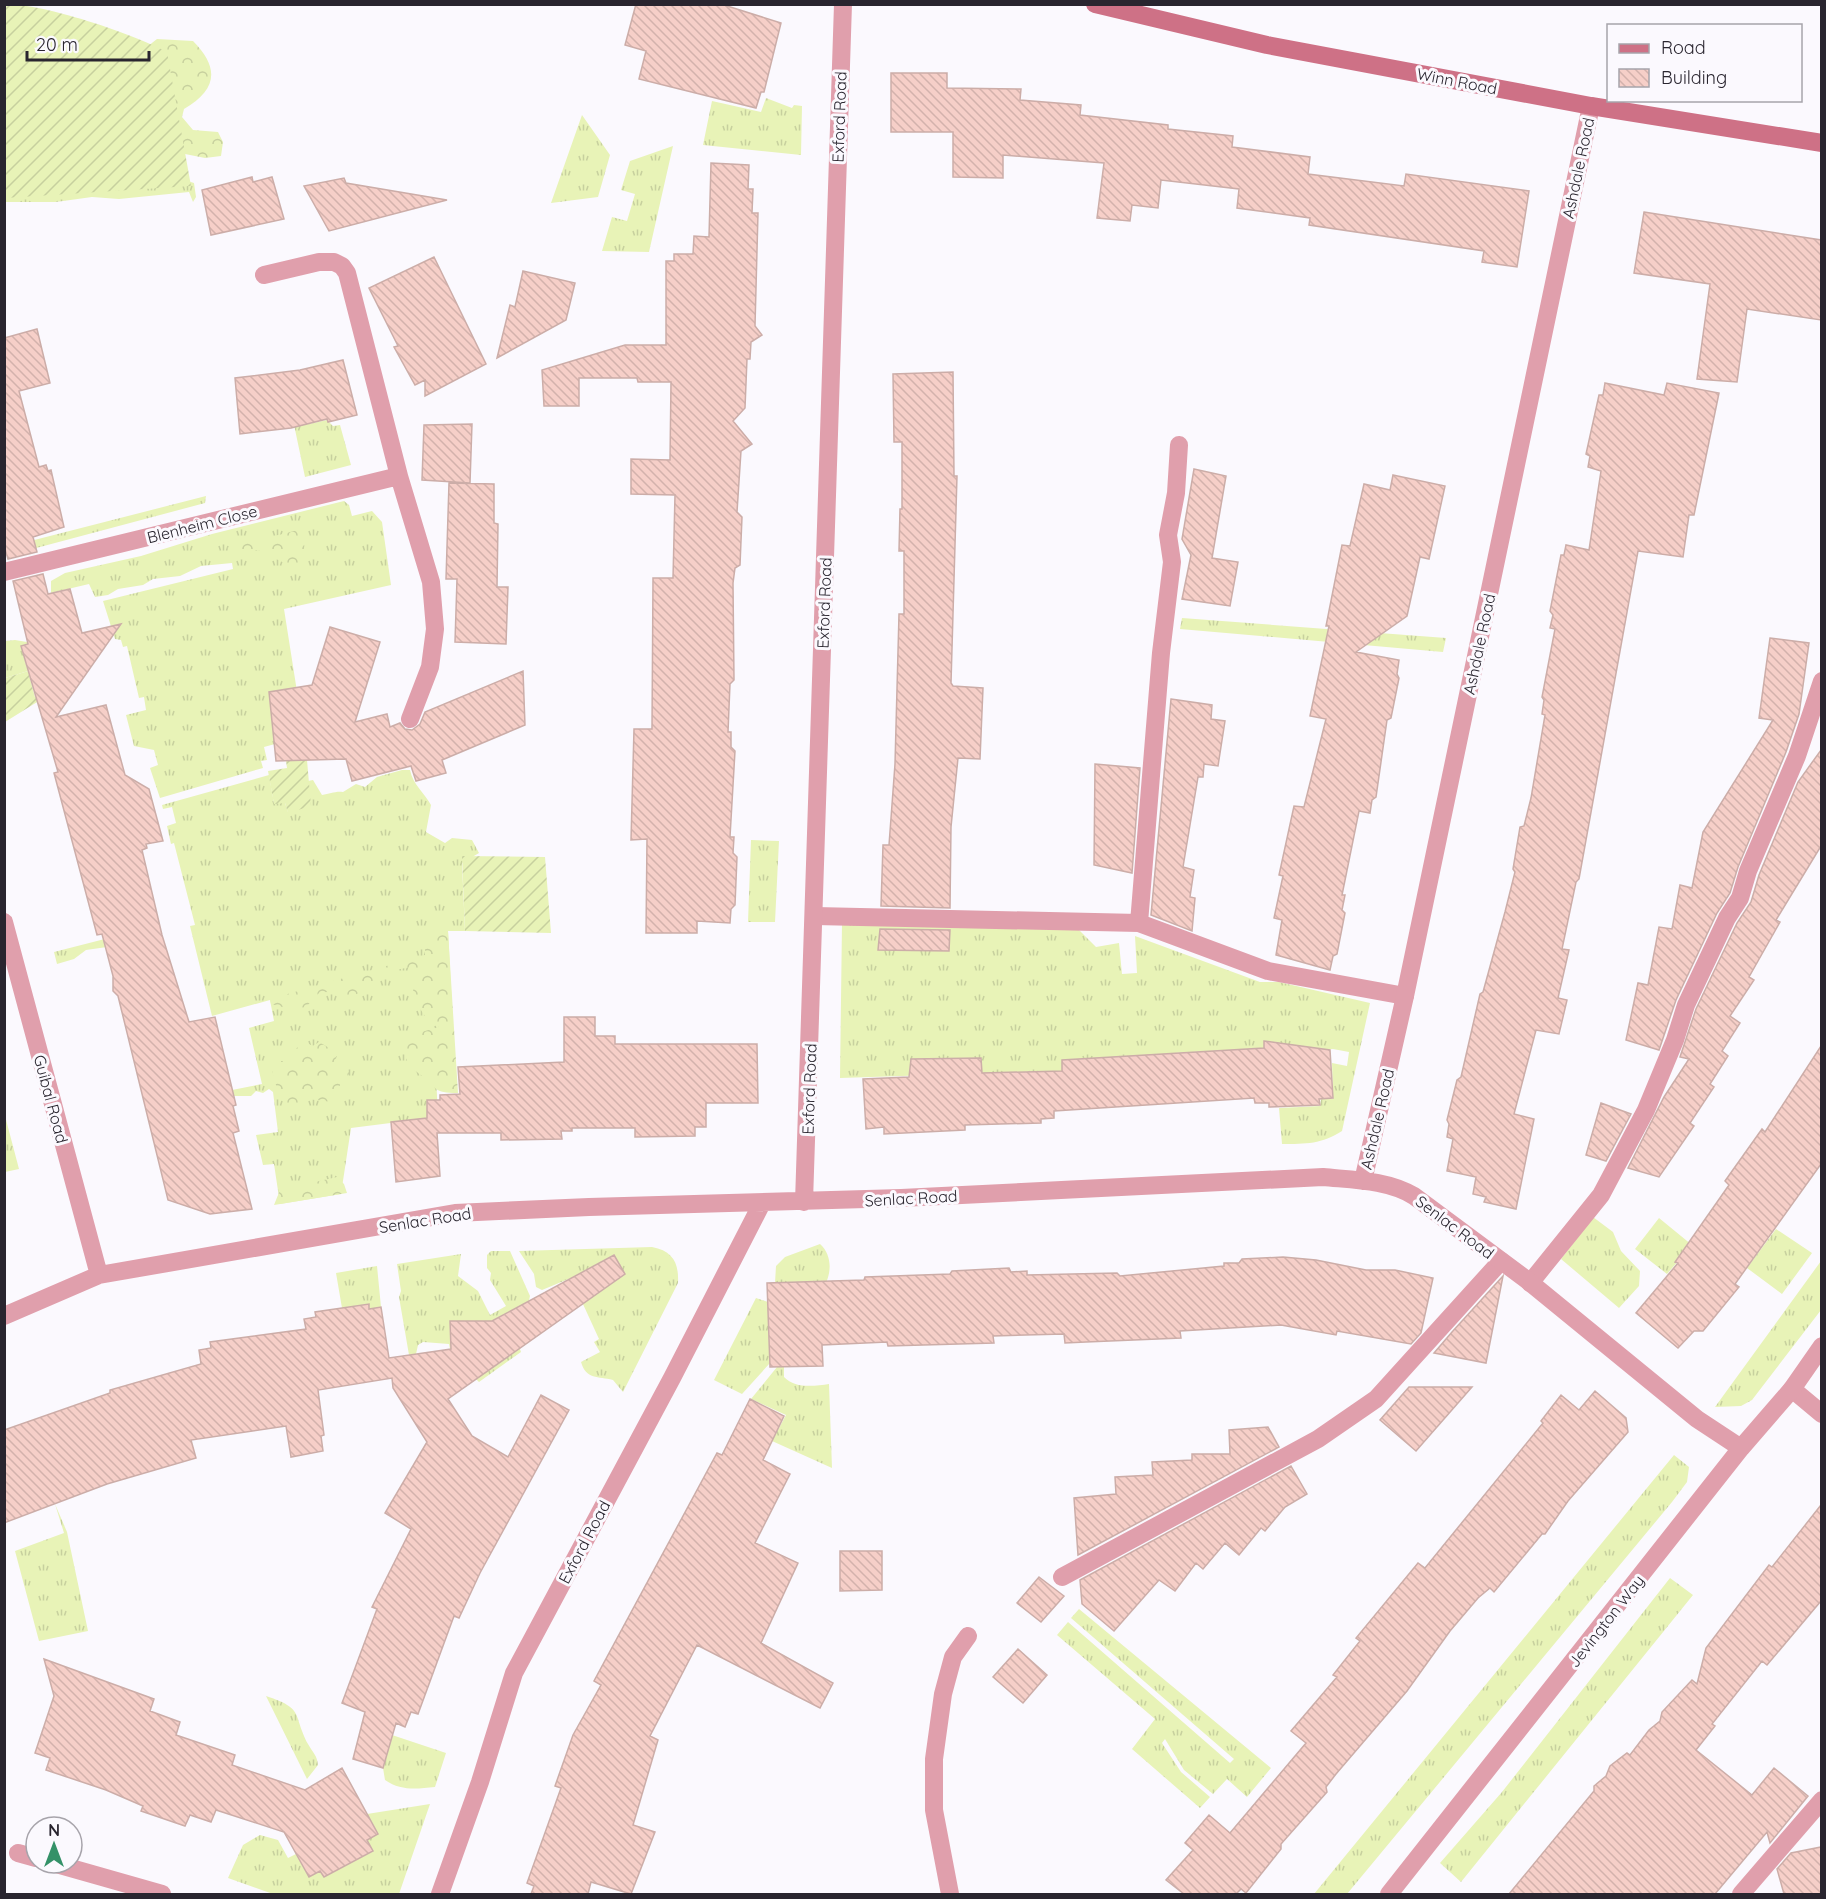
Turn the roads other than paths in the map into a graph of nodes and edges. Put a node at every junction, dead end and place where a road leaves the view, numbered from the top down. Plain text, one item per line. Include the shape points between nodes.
1 (843, 4) edge
2 (1095, 4) edge
3 (1591, 106) junction
4 (1821, 143) edge
5 (264, 275) dead end
6 (1179, 445) dead end
7 (399, 476) junction
8 (4, 572) edge
9 (1821, 681) edge
10 (410, 719) dead end
11 (814, 916) junction
12 (4, 922) edge
13 (1139, 923) junction
14 (1406, 996) junction
15 (1363, 1181) junction
16 (804, 1202) junction
17 (762, 1203) junction
18 (1501, 1261) junction
19 (99, 1275) junction
20 (1530, 1283) junction
21 (4, 1316) edge
22 (1821, 1346) edge
23 (1792, 1389) junction
24 (1821, 1414) edge
25 (1741, 1448) junction
26 (1062, 1577) dead end
27 (968, 1636) dead end
28 (1821, 1800) edge
29 (18, 1853) dead end
30 (24, 1855) edge
31 (84, 1872) edge
32 (162, 1894) edge
33 (440, 1894) edge
34 (950, 1894) edge
35 (1389, 1894) edge
36 (1741, 1894) edge

1 - 11 street, Exford Road
2 - 3 street, Winn Road via 1267,45
3 - 4 street, Winn Road
3 - 14 street, Ashdale Road
5 - 7 street via 319,262 334,262 347,273
6 - 13 street via 1168,535 1172,562
7 - 8 street, Blenheim Close
7 - 10 street via 431,582 435,629 426,681
9 - 20 street via 1797,756 1740,898 1686,1005 1676,1040 1646,1110 1601,1195
11 - 13 street
11 - 16 street, Exford Road
12 - 19 street, Guibal Road
13 - 14 street via 1268,970
14 - 15 street, Ashdale Road
15 - 16 street, Senlac Road via 1323,1178
15 - 18 street, Senlac Road via 1405,1190
16 - 17 street, Senlac Road
17 - 19 street, Senlac Road via 455,1213
17 - 33 street, Exford Road via 514,1673
18 - 20 street, Senlac Road
18 - 26 street via 1376,1399 1318,1439
19 - 21 street, Senlac Road
20 - 25 street, Senlac Road via 1697,1419
22 - 23 street, Jevington Way
23 - 24 street
23 - 25 street, Jevington Way
25 - 35 street, Jevington Way
27 - 34 street via 953,1657 943,1694 934,1759 934,1810
28 - 36 street
29 - 30 street
31 - 32 street

